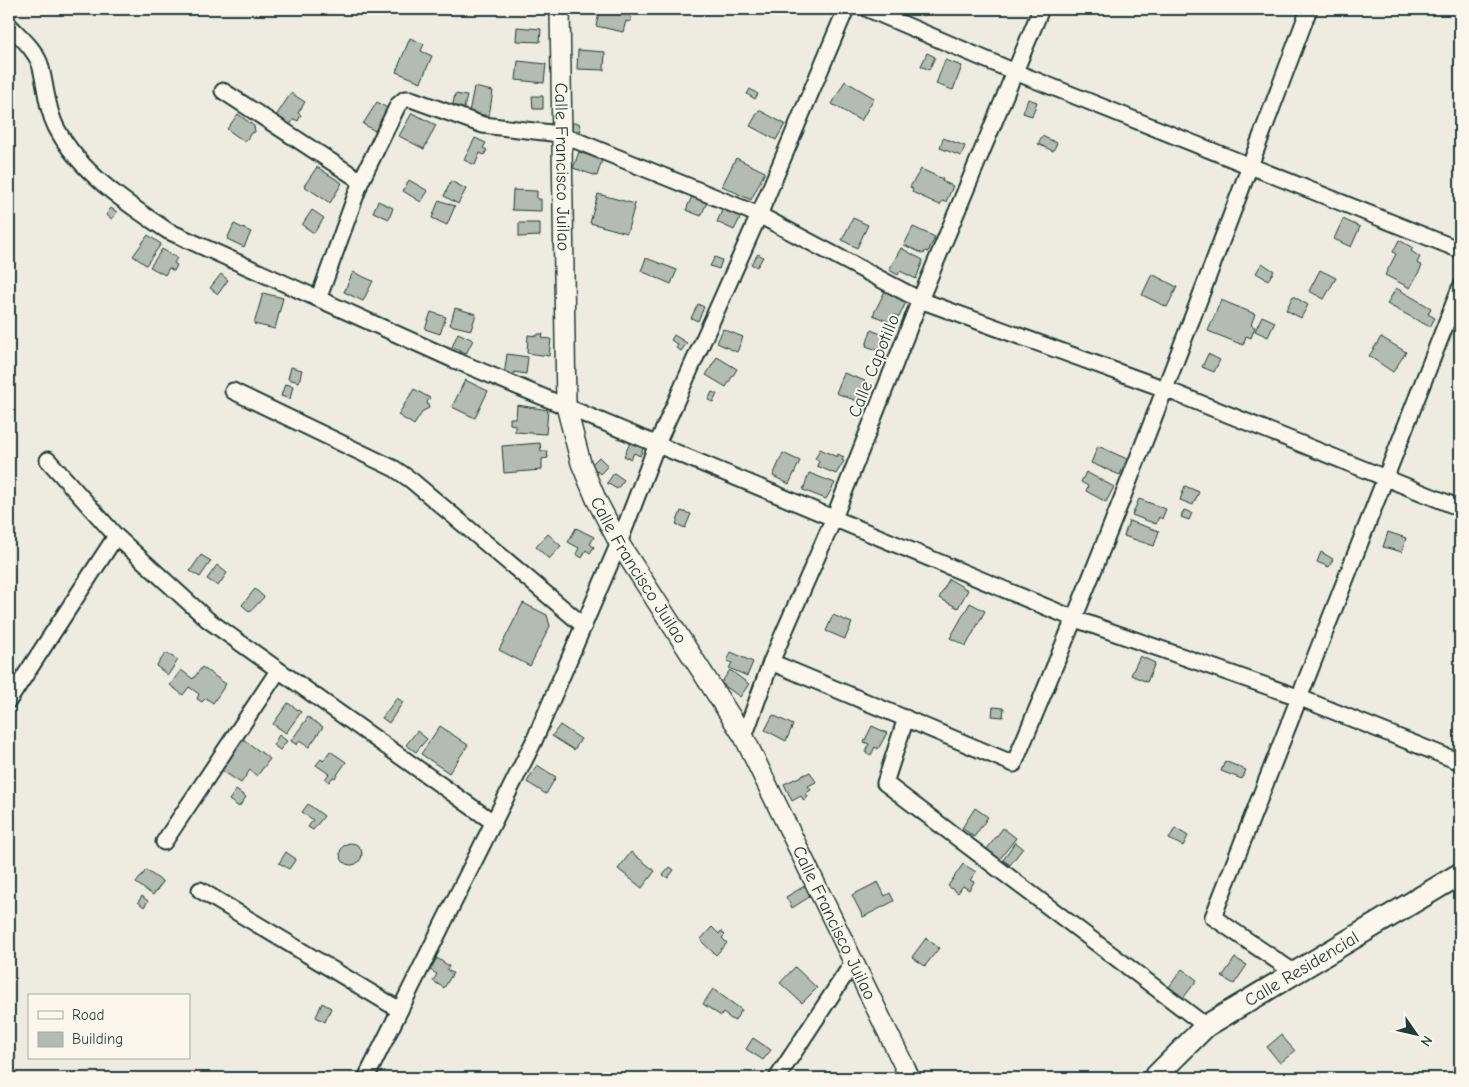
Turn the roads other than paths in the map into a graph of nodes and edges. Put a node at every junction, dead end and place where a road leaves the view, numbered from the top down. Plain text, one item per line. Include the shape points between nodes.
1 (560, 9) edge
2 (846, 9) edge
3 (868, 9) edge
4 (1041, 9) edge
5 (1309, 9) edge
6 (9, 25) edge
7 (1015, 72) junction
8 (223, 91) dead end
9 (560, 134) junction
10 (1251, 165) junction
11 (361, 181) junction
12 (759, 215) junction
13 (1460, 250) edge
14 (1460, 288) edge
15 (319, 297) junction
16 (920, 300) junction
17 (1165, 389) junction
18 (232, 391) dead end
19 (566, 406) junction
20 (657, 444) junction
21 (48, 460) dead end
22 (1385, 479) junction
23 (1460, 508) edge
24 (834, 518) junction
25 (116, 536) junction
26 (619, 543) junction
27 (1075, 618) junction
28 (584, 626) junction
29 (771, 662) junction
30 (278, 671) junction
31 (1298, 697) junction
32 (9, 700) edge
33 (906, 718) junction
34 (744, 738) junction
35 (1460, 762) edge
36 (493, 822) junction
37 (164, 842) dead end
38 (1460, 874) edge
39 (200, 890) dead end
40 (854, 961) junction
41 (1295, 973) junction
42 (398, 1009) junction
43 (1206, 1026) junction
44 (366, 1078) edge
45 (777, 1078) edge
46 (910, 1078) edge
47 (1154, 1078) edge

1 - 9 street, Calle Francisco Juilao
2 - 12 street
3 - 7 street
4 - 7 street, Calle Capotillo
5 - 10 street
6 - 15 street via 31,48 40,63 49,106 67,145 108,188 168,231
7 - 10 street
7 - 16 street, Calle Capotillo
8 - 11 street
9 - 11 street via 483,125 420,101 405,99 398,105
9 - 12 street
9 - 19 street, Calle Francisco Juilao
10 - 13 street
10 - 17 street
11 - 15 street
12 - 16 street
12 - 20 street
14 - 22 street
15 - 19 street via 452,359
16 - 17 street
16 - 24 street, Calle Capotillo
17 - 22 street
17 - 27 street
18 - 28 street via 403,475
19 - 20 street
19 - 26 street, Calle Francisco Juilao via 581,463
20 - 24 street
20 - 26 street
21 - 25 street
22 - 23 street
22 - 31 street
24 - 27 street
24 - 29 street, Calle Capotillo
25 - 30 street via 208,620
25 - 32 street
26 - 28 street
26 - 34 street, Calle Francisco Juilao
27 - 31 street
27 - 33 street via 1014,764
28 - 36 street via 534,741
29 - 33 street
29 - 34 street, Calle Capotillo
30 - 36 street
30 - 37 street
31 - 35 street
31 - 41 street via 1213,917
33 - 43 street via 885,783
34 - 40 street, Calle Francisco Juilao
36 - 42 street
38 - 41 main road, Calle Residencial
39 - 42 street
40 - 45 street
40 - 46 street, Calle Francisco Juilao
41 - 43 main road, Calle Residencial
42 - 44 street
43 - 47 main road, Calle Residencial

